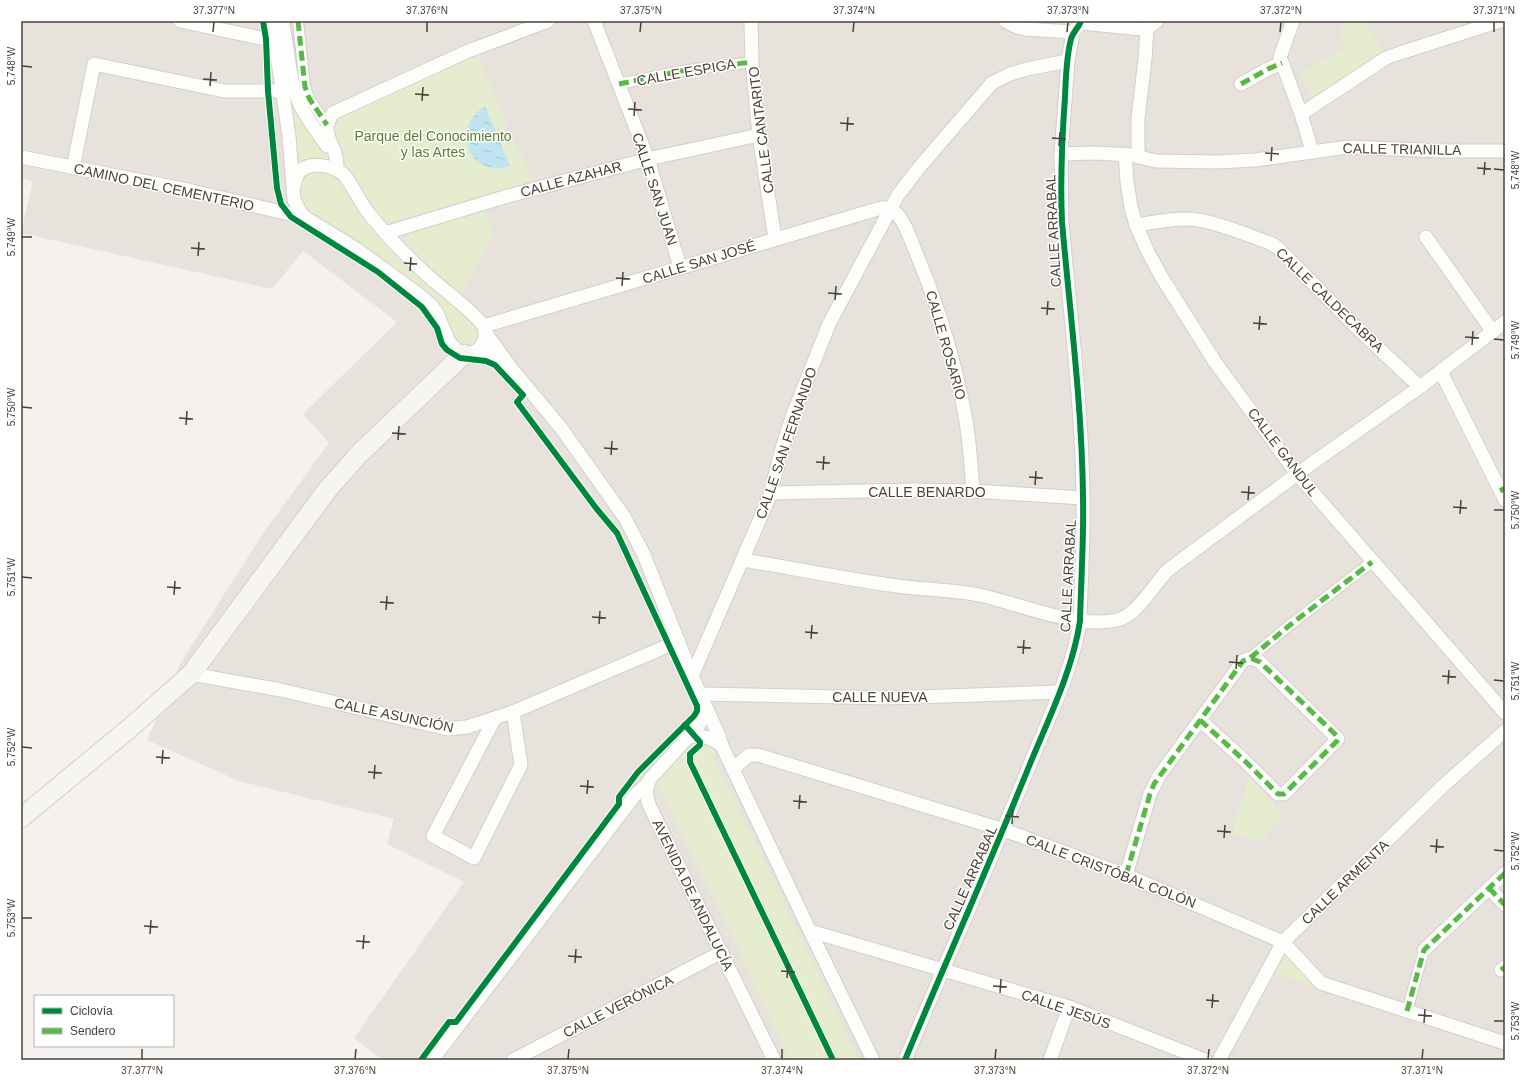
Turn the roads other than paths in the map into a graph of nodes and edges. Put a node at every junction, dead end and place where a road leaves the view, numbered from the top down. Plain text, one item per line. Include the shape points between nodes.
1 (180, 21) edge
2 (272, 21) edge
3 (282, 21) edge
4 (298, 21) edge
5 (548, 21) edge
6 (594, 21) edge
7 (751, 21) edge
8 (1005, 21) edge
9 (1293, 21) edge
10 (1500, 21) edge
11 (206, 24) edge
12 (1078, 25) edge
13 (1152, 25) edge
14 (275, 41) junction
15 (1068, 61) junction
16 (752, 62) junction
17 (1282, 63) junction
18 (619, 84) junction
19 (1241, 84) dead end
20 (288, 86) junction
21 (1301, 114) junction
22 (326, 125) junction
23 (759, 136) junction
24 (1312, 151) junction
25 (1505, 151) edge
26 (1061, 154) junction
27 (1132, 156) junction
28 (21, 157) edge
29 (648, 158) junction
30 (73, 168) junction
31 (340, 168) junction
32 (294, 189) junction
33 (891, 208) junction
34 (269, 209) junction
35 (306, 218) junction
36 (1136, 225) junction
37 (385, 233) junction
38 (1426, 237) dead end
39 (775, 239) junction
40 (680, 267) junction
41 (1505, 322) edge
42 (485, 329) junction
43 (1493, 332) junction
44 (471, 352) junction
45 (511, 368) junction
46 (1441, 372) junction
47 (1420, 387) junction
48 (1297, 474) junction
49 (973, 491) junction
50 (771, 493) junction
51 (1503, 493) edge
52 (1083, 498) junction
53 (743, 560) junction
54 (1372, 562) junction
55 (1080, 621) junction
56 (679, 641) junction
57 (1250, 658) junction
58 (191, 674) junction
59 (692, 676) junction
60 (1059, 692) junction
61 (701, 697) junction
62 (513, 712) junction
63 (1505, 713) edge
64 (495, 718) junction
65 (1200, 720) junction
66 (1505, 731) edge
67 (689, 737) junction
68 (722, 746) junction
69 (733, 769) junction
70 (648, 784) junction
71 (21, 818) edge
72 (1004, 830) junction
73 (1505, 873) edge
74 (1126, 875) junction
75 (1489, 888) junction
76 (1505, 905) edge
77 (810, 931) junction
78 (1283, 942) junction
79 (1424, 950) joint
80 (722, 952) junction
81 (942, 970) junction
82 (1069, 1007) junction
83 (1407, 1011) junction
84 (1505, 1043) edge
85 (432, 1060) edge
86 (514, 1060) edge
87 (774, 1060) edge
88 (873, 1060) edge
89 (905, 1060) edge
90 (1050, 1060) edge
91 (1206, 1060) edge
92 (1220, 1060) edge

1 - 11 street
2 - 14 street
3 - 20 street
4 - 22 street via 305,87
5 - 22 street via 466,52 333,113
6 - 18 street, CALLE SAN JUAN
7 - 16 street, CALLE CANTARITO
8 - 12 street via 1025,29
9 - 17 street via 1280,57
10 - 21 street via 1386,58
11 - 14 street
12 - 13 street
12 - 15 street, CALLE ARRABAL
13 - 27 street, CALLE GANDUL
14 - 20 street
15 - 26 street, CALLE ARRABAL
15 - 33 street, CALLE SAN FERNANDO via 1027,69 992,83 917,170
16 - 18 street, CALLE ESPIGA via 681,71
16 - 23 street, CALLE CANTARITO
17 - 19 street
17 - 21 street
18 - 29 street, CALLE SAN JUAN
20 - 30 street via 224,91 94,64
20 - 31 street
20 - 32 street
21 - 24 street
22 - 31 street
23 - 29 street, CALLE AZAHAR
23 - 39 street, CALLE CANTARITO
24 - 25 street, CALLE TRIANILLA via 1368,147
24 - 27 street, CALLE TRIANILLA via 1236,162 1156,160
26 - 27 street, CALLE TRIANILLA
26 - 52 street, CALLE ARRABAL via 1062,222 1080,411
27 - 36 street, CALLE GANDUL via 1127,182
28 - 30 street, CAMINO DEL CEMENTERIO
29 - 37 street, CALLE AZAHAR
29 - 40 street, CALLE SAN JUAN
30 - 34 street, CAMINO DEL CEMENTERIO via 188,190
31 - 32 street via 312,165 296,176
31 - 37 street via 364,207
32 - 34 street via 281,204
32 - 35 street via 296,206
33 - 39 street, CALLE SAN JOSÉ via 881,208
33 - 49 street, CALLE ROSARIO via 900,216 923,270 960,386 971,454
33 - 50 street, CALLE SAN FERNANDO via 829,324 792,417
34 - 35 street, CAMINO DEL CEMENTERIO
35 - 44 street via 355,248 421,296 436,313 449,342 459,352
36 - 47 street, CALLE CALDECABRA via 1170,220 1198,220 1270,243
36 - 48 street, CALLE GANDUL via 1161,276 1200,340
37 - 42 street
38 - 43 street
39 - 40 street, CALLE SAN JOSÉ
40 - 42 street, CALLE SAN JOSÉ
41 - 43 street
42 - 44 street via 485,340
42 - 45 street
43 - 46 street
44 - 45 street
44 - 58 main road via 360,453 333,484
45 - 56 street via 561,428 625,518 644,555
46 - 47 street
46 - 51 street
47 - 48 street
48 - 54 street, CALLE GANDUL
48 - 55 street via 1168,570 1130,614 1116,621
49 - 50 street, CALLE BENARDO
49 - 52 street, CALLE BENARDO
50 - 53 street, CALLE SAN FERNANDO
52 - 55 street, CALLE ARRABAL
53 - 55 street via 890,585 983,596
53 - 59 street, CALLE SAN FERNANDO
54 - 57 street
54 - 63 street, CALLE GANDUL
55 - 60 street, CALLE ARRABAL via 1075,645
56 - 59 street
56 - 62 street, CALLE ASUNCIÓN
57 - 65 street via 1243,661
57 - 65 street via 1260,662 1338,739 1281,795
58 - 64 street, CALLE ASUNCIÓN via 281,690 448,728 463,728
58 - 71 main road
59 - 61 street
60 - 61 street, CALLE NUEVA via 887,698
60 - 72 street, CALLE ARRABAL
61 - 67 street via 702,719
61 - 68 street
62 - 64 street, CALLE ASUNCIÓN
62 - 64 street via 521,766 474,858 433,836
65 - 74 street via 1154,784
66 - 78 street, CALLE ARMENTA via 1444,785
67 - 68 street via 710,738
67 - 70 street
68 - 69 street
69 - 72 street, CALLE CRISTÓBAL COLÓN via 749,755 758,755
69 - 77 street
70 - 80 street, AVENIDA DE ANDALUCÍA via 646,796 650,807
70 - 85 street via 635,795
72 - 74 street, CALLE CRISTÓBAL COLÓN
72 - 81 street, CALLE ARRABAL
73 - 75 street
74 - 78 street, CALLE CRISTÓBAL COLÓN
75 - 76 street
75 - 79 street
77 - 81 street, CALLE JESÚS
77 - 88 street
78 - 83 street via 1321,983
78 - 92 street, CALLE ARMENTA
79 - 83 street
80 - 86 street, CALLE VERÓNICA
80 - 87 street, AVENIDA DE ANDALUCÍA
81 - 82 street, CALLE JESÚS
81 - 89 street, CALLE ARRABAL
82 - 90 street
82 - 91 street, CALLE JESÚS
83 - 84 street

